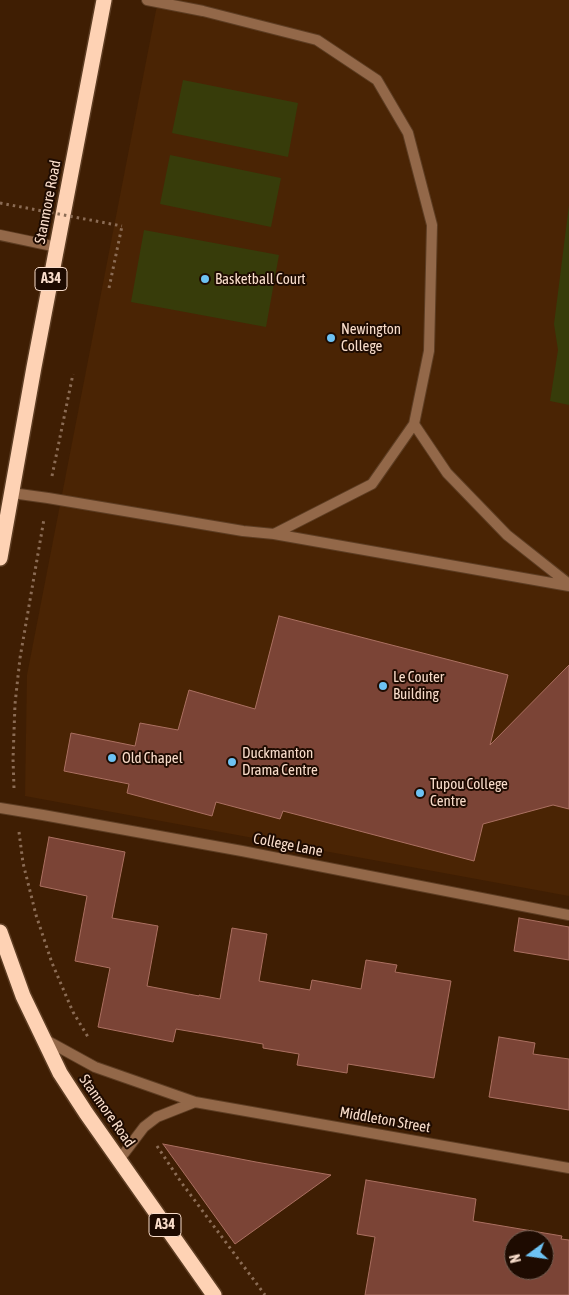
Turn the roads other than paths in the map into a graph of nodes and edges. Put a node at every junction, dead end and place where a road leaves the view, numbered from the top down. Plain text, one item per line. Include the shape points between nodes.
1 (104, 0) edge
2 (147, 0) edge
3 (0, 235) edge
4 (57, 247) junction
5 (414, 424) junction
6 (12, 493) junction
7 (274, 534) junction
8 (0, 558) edge
9 (569, 585) edge
10 (0, 808) edge
11 (569, 915) edge
12 (0, 932) edge
13 (42, 1037) junction
14 (195, 1102) junction
15 (119, 1160) junction
16 (569, 1168) edge
17 (212, 1294) edge

1 - 4 highway, Stanmore Road / A34
2 - 5 street via 317,40 377,80 408,132 432,225 429,351
3 - 4 street
4 - 6 highway, Stanmore Road / A34
5 - 7 street via 372,484
5 - 9 street via 447,472 507,535
6 - 7 street
6 - 8 highway, Stanmore Road / A34
7 - 9 street
10 - 11 street, College Lane
12 - 13 highway, Stanmore Road / A34 via 22,996
13 - 14 street, Middleton Street via 95,1067
13 - 15 highway, Stanmore Road / A34 via 60,1072
14 - 15 street via 157,1117 144,1127
14 - 16 street, Middleton Street
15 - 17 highway, Stanmore Road / A34

